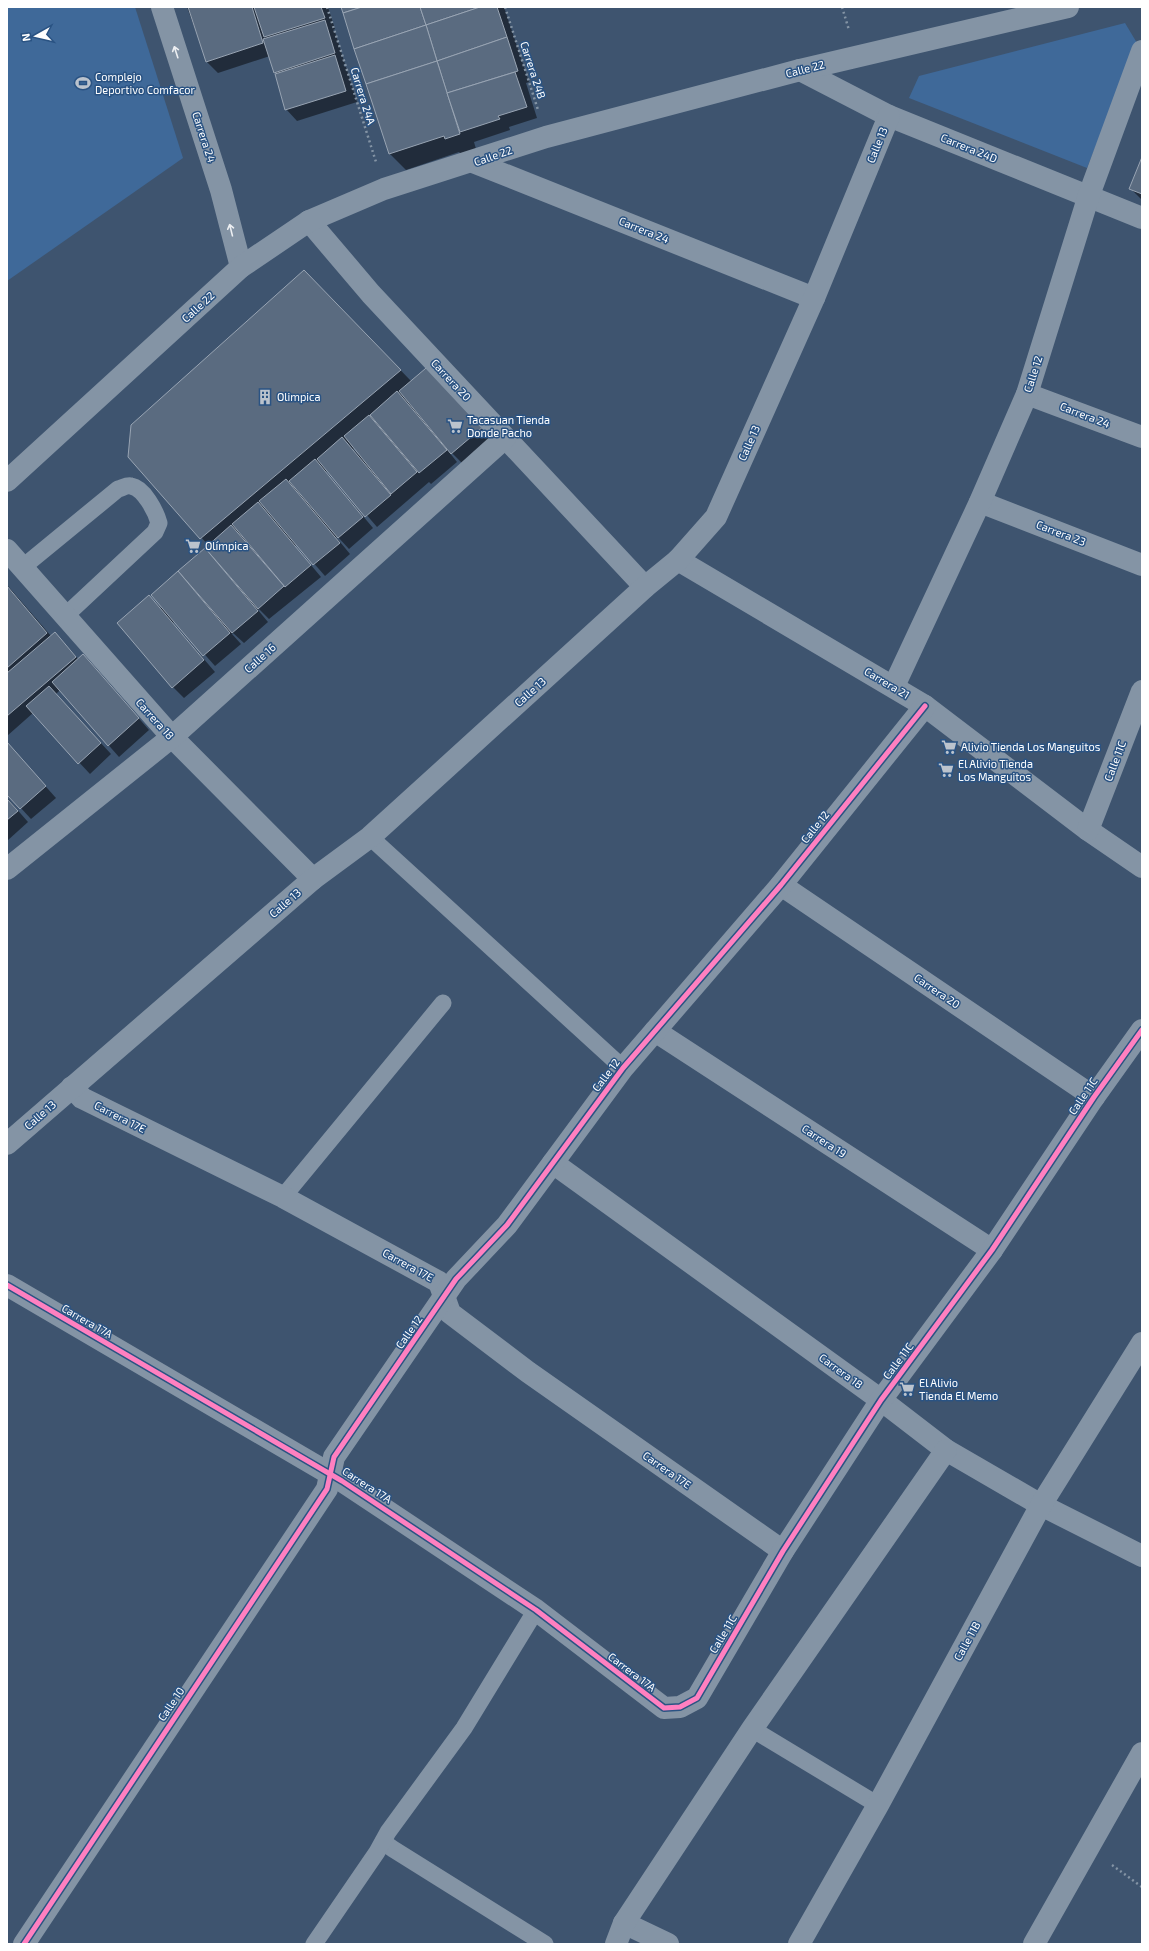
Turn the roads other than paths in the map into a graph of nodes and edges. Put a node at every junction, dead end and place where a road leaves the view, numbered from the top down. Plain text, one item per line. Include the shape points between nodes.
1 (162, 7) edge
2 (1068, 7) edge
3 (1142, 51) edge
4 (800, 70) junction
5 (889, 116) junction
6 (473, 162) junction
7 (1089, 196) junction
8 (1142, 218) edge
9 (309, 221) junction
10 (241, 267) junction
11 (814, 298) junction
12 (1027, 394) junction
13 (1142, 436) edge
14 (505, 438) junction
15 (7, 481) edge
16 (980, 502) junction
17 (7, 550) edge
18 (678, 560) junction
19 (1142, 565) edge
20 (23, 567) junction
21 (646, 587) junction
22 (64, 617) junction
23 (894, 686) junction
24 (1142, 691) edge
25 (925, 706) junction
26 (172, 737) junction
27 (1088, 830) junction
28 (370, 837) junction
29 (1142, 867) edge
30 (7, 869) edge
31 (312, 879) junction
32 (781, 885) junction
33 (443, 1003) dead end
34 (1142, 1030) edge
35 (655, 1031) junction
36 (623, 1068) junction
37 (72, 1087) junction
38 (1094, 1097) junction
39 (7, 1144) edge
40 (553, 1163) junction
41 (283, 1197) junction
42 (992, 1250) junction
43 (7, 1285) edge
44 (445, 1298) junction
45 (1142, 1343) edge
46 (881, 1400) junction
47 (946, 1450) junction
48 (331, 1474) junction
49 (1040, 1505) junction
50 (783, 1551) junction
51 (1142, 1556) edge
52 (536, 1610) junction
53 (680, 1707) joint
54 (752, 1729) junction
55 (1142, 1753) edge
56 (878, 1805) junction
57 (384, 1842) junction
58 (624, 1923) junction
59 (7, 1939) edge
60 (17, 1944) edge
61 (24, 1944) edge
62 (314, 1944) edge
63 (545, 1944) edge
64 (616, 1944) edge
65 (668, 1944) edge
66 (799, 1944) edge
67 (1034, 1944) edge

10 -> 1 street, Carrera 24 via 221,190
2 - 4 street, Calle 22
3 - 7 street, Calle 12
4 - 5 street, Carrera 24D
4 - 6 street, Calle 22 via 546,137
5 - 7 street, Carrera 24D
5 - 11 street, Calle 13
6 - 9 street, Calle 22 via 384,189
6 - 11 street, Carrera 24
7 - 8 street, Carrera 24D
7 - 12 street, Calle 12
9 - 10 street, Calle 22
9 - 14 street, Carrera 20 via 371,294
10 - 15 street, Calle 22
11 - 18 street, Calle 13 via 716,517
12 - 13 street, Carrera 24
12 - 16 street, Calle 12
14 - 21 street, Carrera 20
14 - 26 street, Calle 16
16 - 19 street, Carrera 23
16 - 23 street, Calle 12
17 - 20 street, Carrera 18
18 - 21 street, Calle 13
18 - 23 street, Carrera 21
20 - 22 street, Carrera 18
20 - 22 lane via 118,489 132,486 143,494 156,511 159,523 155,532
21 - 28 street, Calle 13
22 - 26 street, Carrera 18
23 - 25 street, Carrera 21
24 - 27 street, Calle 11C
25 - 27 street, Carrera 21
25 - 32 street, Calle 12
26 - 30 street, Calle 16
26 - 31 street, Carrera 18
27 - 29 street, Carrera 21
28 - 31 street, Calle 13
28 - 36 lane
31 - 37 street, Calle 13
32 - 35 street, Calle 12
32 - 38 street, Carrera 20
33 - 41 lane
34 - 38 street, Calle 11C
35 - 36 street, Calle 12
35 - 42 street, Carrera 19
36 - 40 street, Calle 12
37 - 39 street, Calle 13
37 - 41 street, Carrera 17E via 82,1098
38 - 42 street, Calle 11C
40 - 44 street, Calle 12 via 507,1225 456,1278
40 - 46 street, Carrera 18
41 - 44 street, Carrera 17E via 439,1282
42 - 46 street, Calle 11C
43 - 48 street, Carrera 17A
44 - 48 street, Calle 12 via 334,1457
44 - 50 street, Carrera 17E via 450,1313 528,1372
45 - 49 street, Calle 11B
46 - 47 street, Carrera 18
46 - 50 street, Calle 11C
47 - 49 street, Carrera 18
47 - 54 street
48 - 52 street, Carrera 17A
48 - 61 street, Calle 10 via 326,1489
49 - 51 street, Carrera 18
49 - 56 street, Calle 11B
50 - 53 street, Calle 11C via 697,1698
52 - 53 street, Carrera 17A via 664,1708
52 - 57 lane via 464,1728 388,1832
54 - 56 lane
54 - 58 street
55 - 67 street
56 - 66 street, Calle 11B
57 - 62 lane
57 - 63 lane
58 - 64 street
58 - 65 street
59 - 60 street

